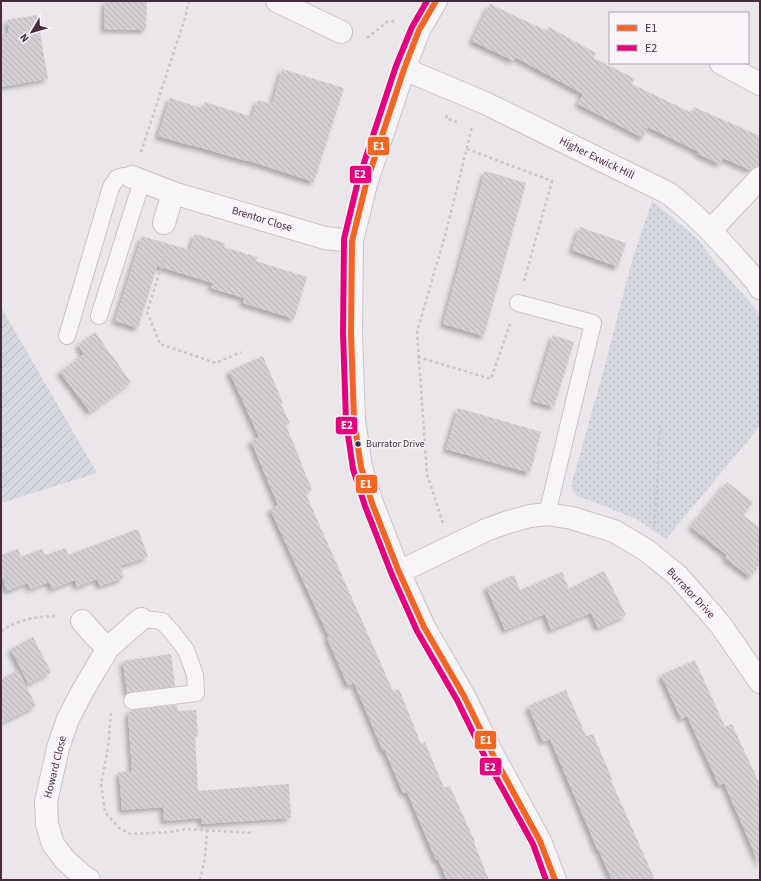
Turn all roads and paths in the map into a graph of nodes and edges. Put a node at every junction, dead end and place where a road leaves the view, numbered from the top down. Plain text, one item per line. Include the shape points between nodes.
1 (189, 1) edge
2 (277, 1) edge
3 (436, 1) edge
4 (419, 30) junction
5 (341, 32) joint
6 (723, 64) edge
7 (404, 69) junction
8 (760, 84) edge
9 (448, 111) dead end
10 (459, 123) dead end
11 (466, 125) dead end
12 (467, 149) junction
13 (760, 178) edge
14 (137, 179) junction
15 (173, 193) junction
16 (164, 223) joint
17 (710, 230) junction
18 (352, 241) junction
19 (760, 288) edge
20 (518, 303) junction
21 (99, 316) dead end
22 (67, 336) dead end
23 (241, 352) dead end
24 (418, 357) junction
25 (660, 425) dead end
26 (547, 514) junction
27 (451, 547) junction
28 (653, 556) junction
29 (399, 572) junction
30 (142, 619) joint
31 (82, 620) joint
32 (1, 631) edge
33 (108, 648) junction
34 (760, 682) edge
35 (132, 701) dead end
36 (112, 708) dead end
37 (207, 830) junction
38 (254, 833) dead end
39 (89, 880) edge
40 (200, 880) edge
41 (555, 880) edge

1 - 14 path
2 - 5 street
3 - 4 street
4 - 5 path via 397,21 387,22 365,40
4 - 7 street
6 - 8 street
7 - 17 street, Higher Exwick Hill via 485,103 668,193 686,206
7 - 18 street via 366,184
9 - 10 path via 446,118
11 - 12 path via 472,127
12 - 20 path via 552,181
12 - 24 path via 417,332
13 - 17 street
14 - 15 street, Brentor Close
14 - 21 lane
14 - 22 lane via 123,176 117,178 111,187
15 - 16 street
15 - 18 street, Brentor Close via 325,238
16 - 23 path via 172,236 147,312 160,344 216,363
17 - 19 street, Higher Exwick Hill
18 - 29 street via 351,334 354,420 361,467
20 - 24 path via 491,379
20 - 26 lane via 593,323
24 - 27 path via 427,474
25 - 28 path
26 - 27 street, Burrator Drive via 505,523
26 - 28 street, Burrator Drive via 572,518 614,531
27 - 29 street, Burrator Drive
28 - 34 street, Burrator Drive via 677,574 720,624
29 - 41 street via 424,627 464,696 493,756 540,841
30 - 33 street, Howard Close
30 - 35 lane via 162,621 186,650 195,675 196,693
31 - 32 path via 58,616 37,617 14,623
31 - 33 street
33 - 39 street, Howard Close via 68,719 58,748 46,802 47,824 53,844 65,860
36 - 37 path via 101,784 106,812 119,828 131,834 185,829
37 - 38 path
37 - 40 path

